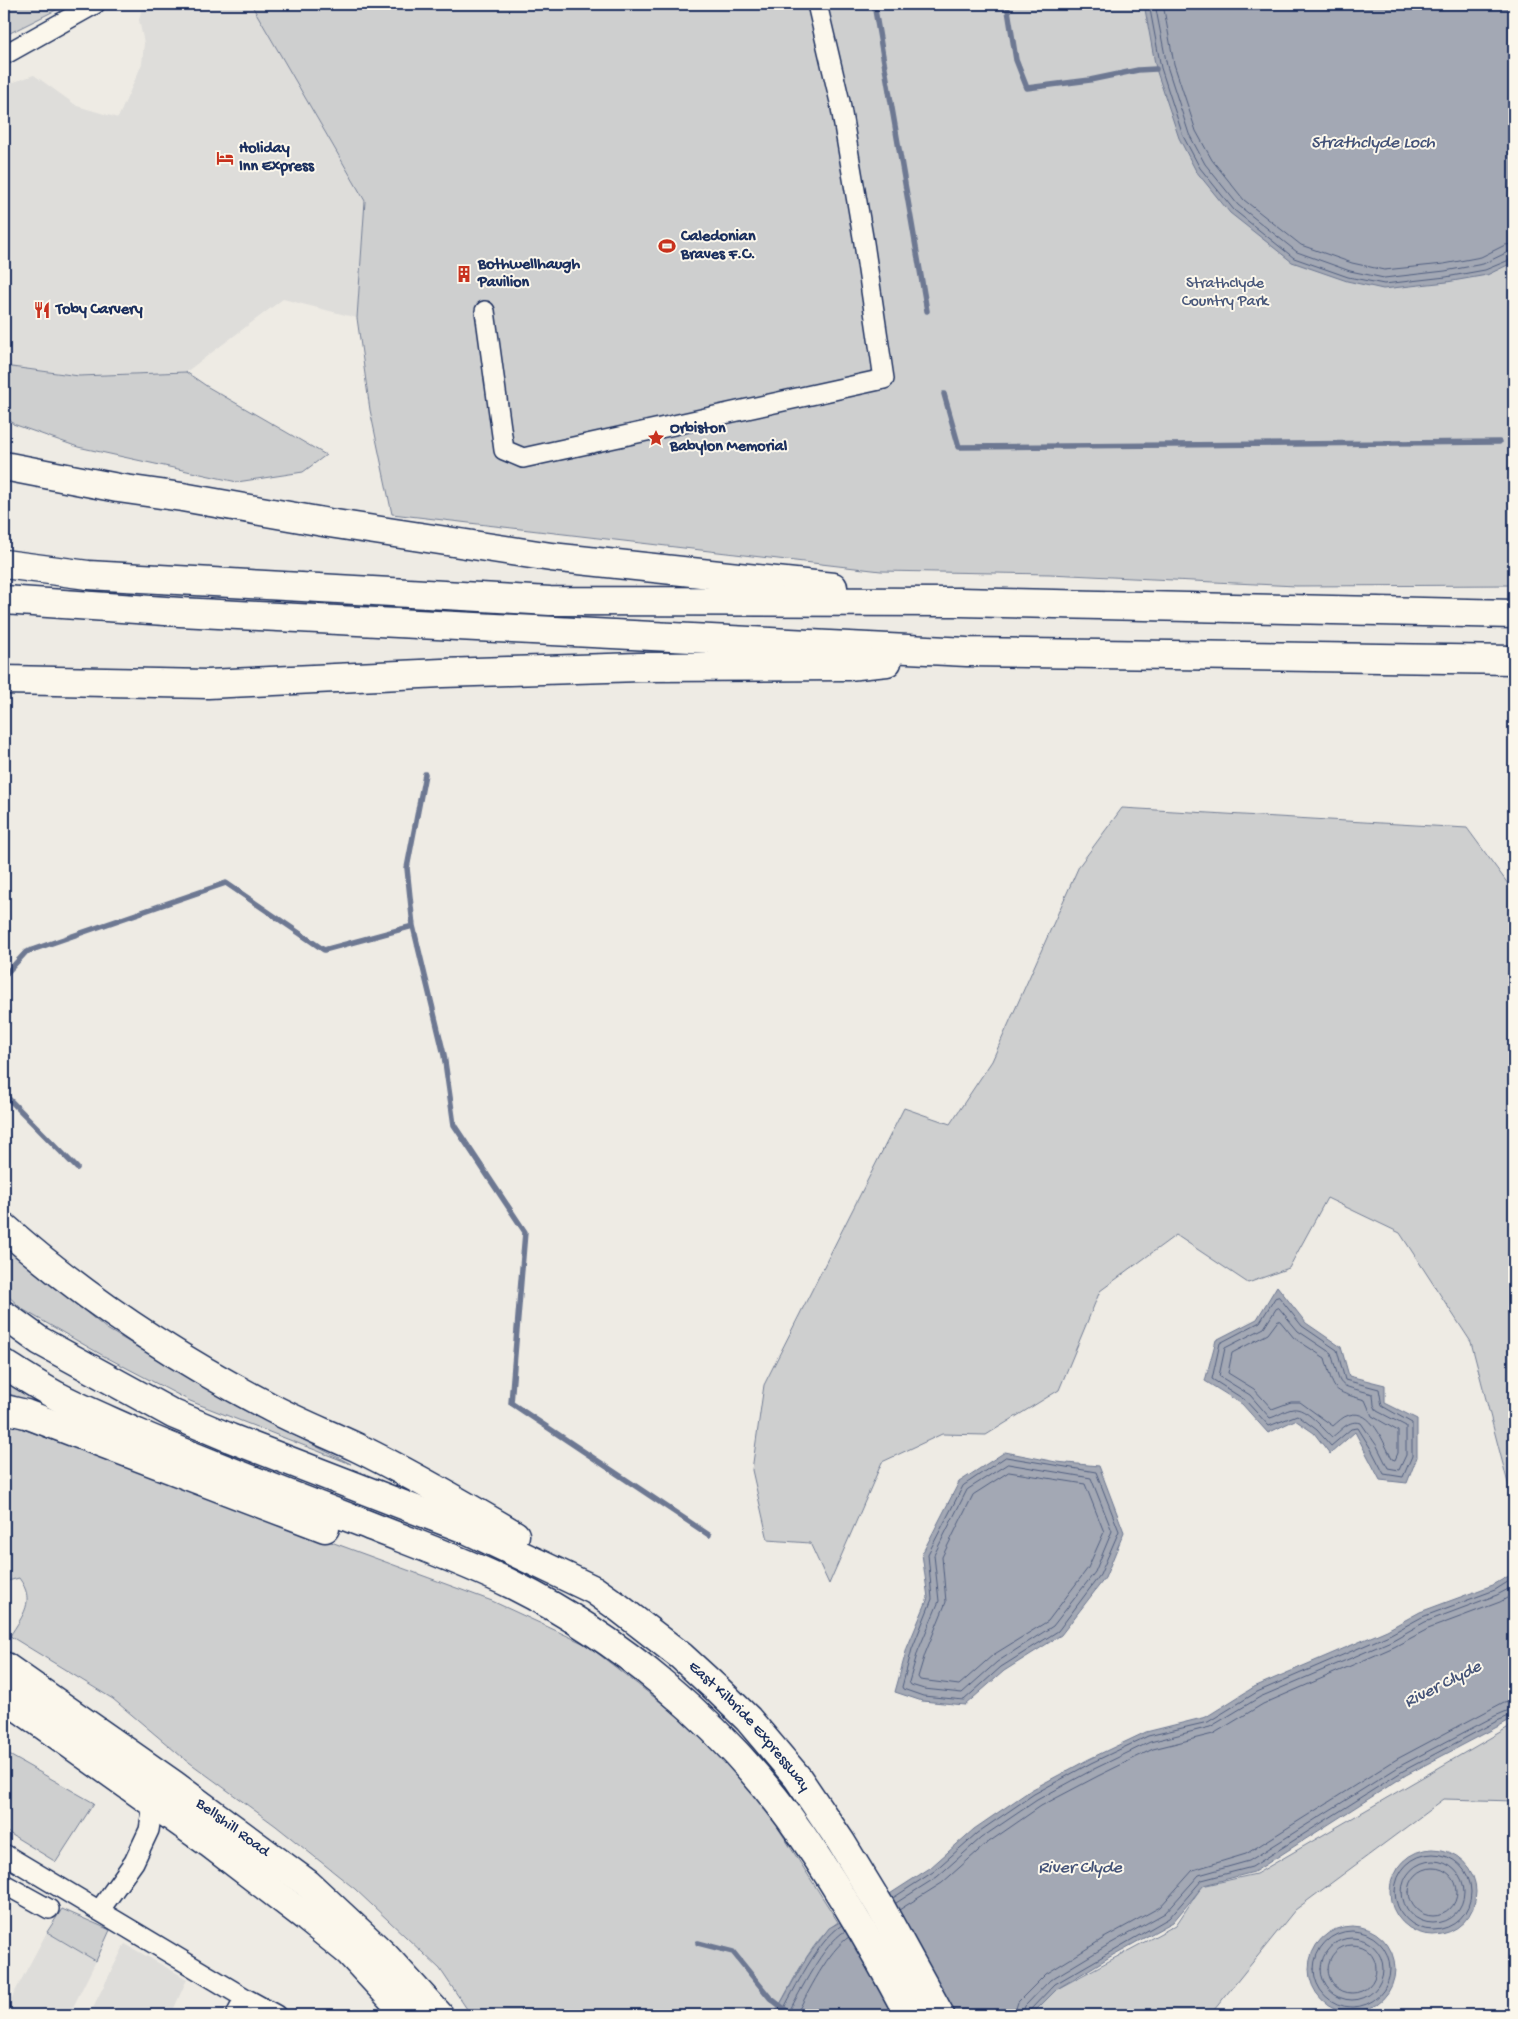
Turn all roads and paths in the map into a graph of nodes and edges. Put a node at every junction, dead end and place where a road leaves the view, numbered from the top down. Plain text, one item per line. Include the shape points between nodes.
1 (95, 4) edge
2 (817, 4) edge
3 (4, 55) edge
4 (485, 311) dead end
5 (4, 466) edge
6 (4, 564) edge
7 (4, 600) edge
8 (960, 602) junction
9 (1514, 614) edge
10 (967, 652) junction
11 (1514, 660) edge
12 (4, 680) edge
13 (4, 1227) edge
14 (4, 1315) edge
15 (4, 1364) edge
16 (4, 1408) edge
17 (512, 1585) junction
18 (594, 1590) junction
19 (4, 1666) edge
20 (4, 1697) edge
21 (153, 1805) junction
22 (4, 1854) edge
23 (4, 1884) edge
24 (50, 1909) dead end
25 (99, 1911) junction
26 (245, 1998) junction
27 (236, 2015) edge
28 (276, 2015) edge
29 (407, 2015) edge
30 (439, 2015) edge
31 (909, 2015) edge
32 (940, 2015) edge

1 - 3 street
2 - 4 street via 840,102 884,379 523,458 504,450
5 - 8 highway via 118,488 551,557
6 - 8 highway via 88,576 550,601
7 - 10 highway
8 - 9 highway
10 - 11 highway
10 - 12 highway via 848,666 630,667 208,684
13 - 18 highway via 82,1292 158,1343 268,1406 357,1448 468,1507
14 - 18 highway, East Kilbride Expressway via 40,1341 173,1414 468,1530
15 - 17 highway via 57,1396 191,1456 450,1557
16 - 17 highway via 442,1570
17 - 31 highway, East Kilbride Expressway via 597,1634 650,1674 721,1739 788,1816 819,1860
18 - 32 highway, East Kilbride Expressway via 681,1656 736,1707 797,1777 880,1906
19 - 30 highway, Bellshill Road via 308,1884 384,1955
20 - 21 highway, Bellshill Road
21 - 25 street via 149,1830 134,1862
21 - 29 highway, Bellshill Road via 209,1843 349,1952
22 - 25 street
23 - 24 street
25 - 26 street
26 - 27 street
26 - 28 street

